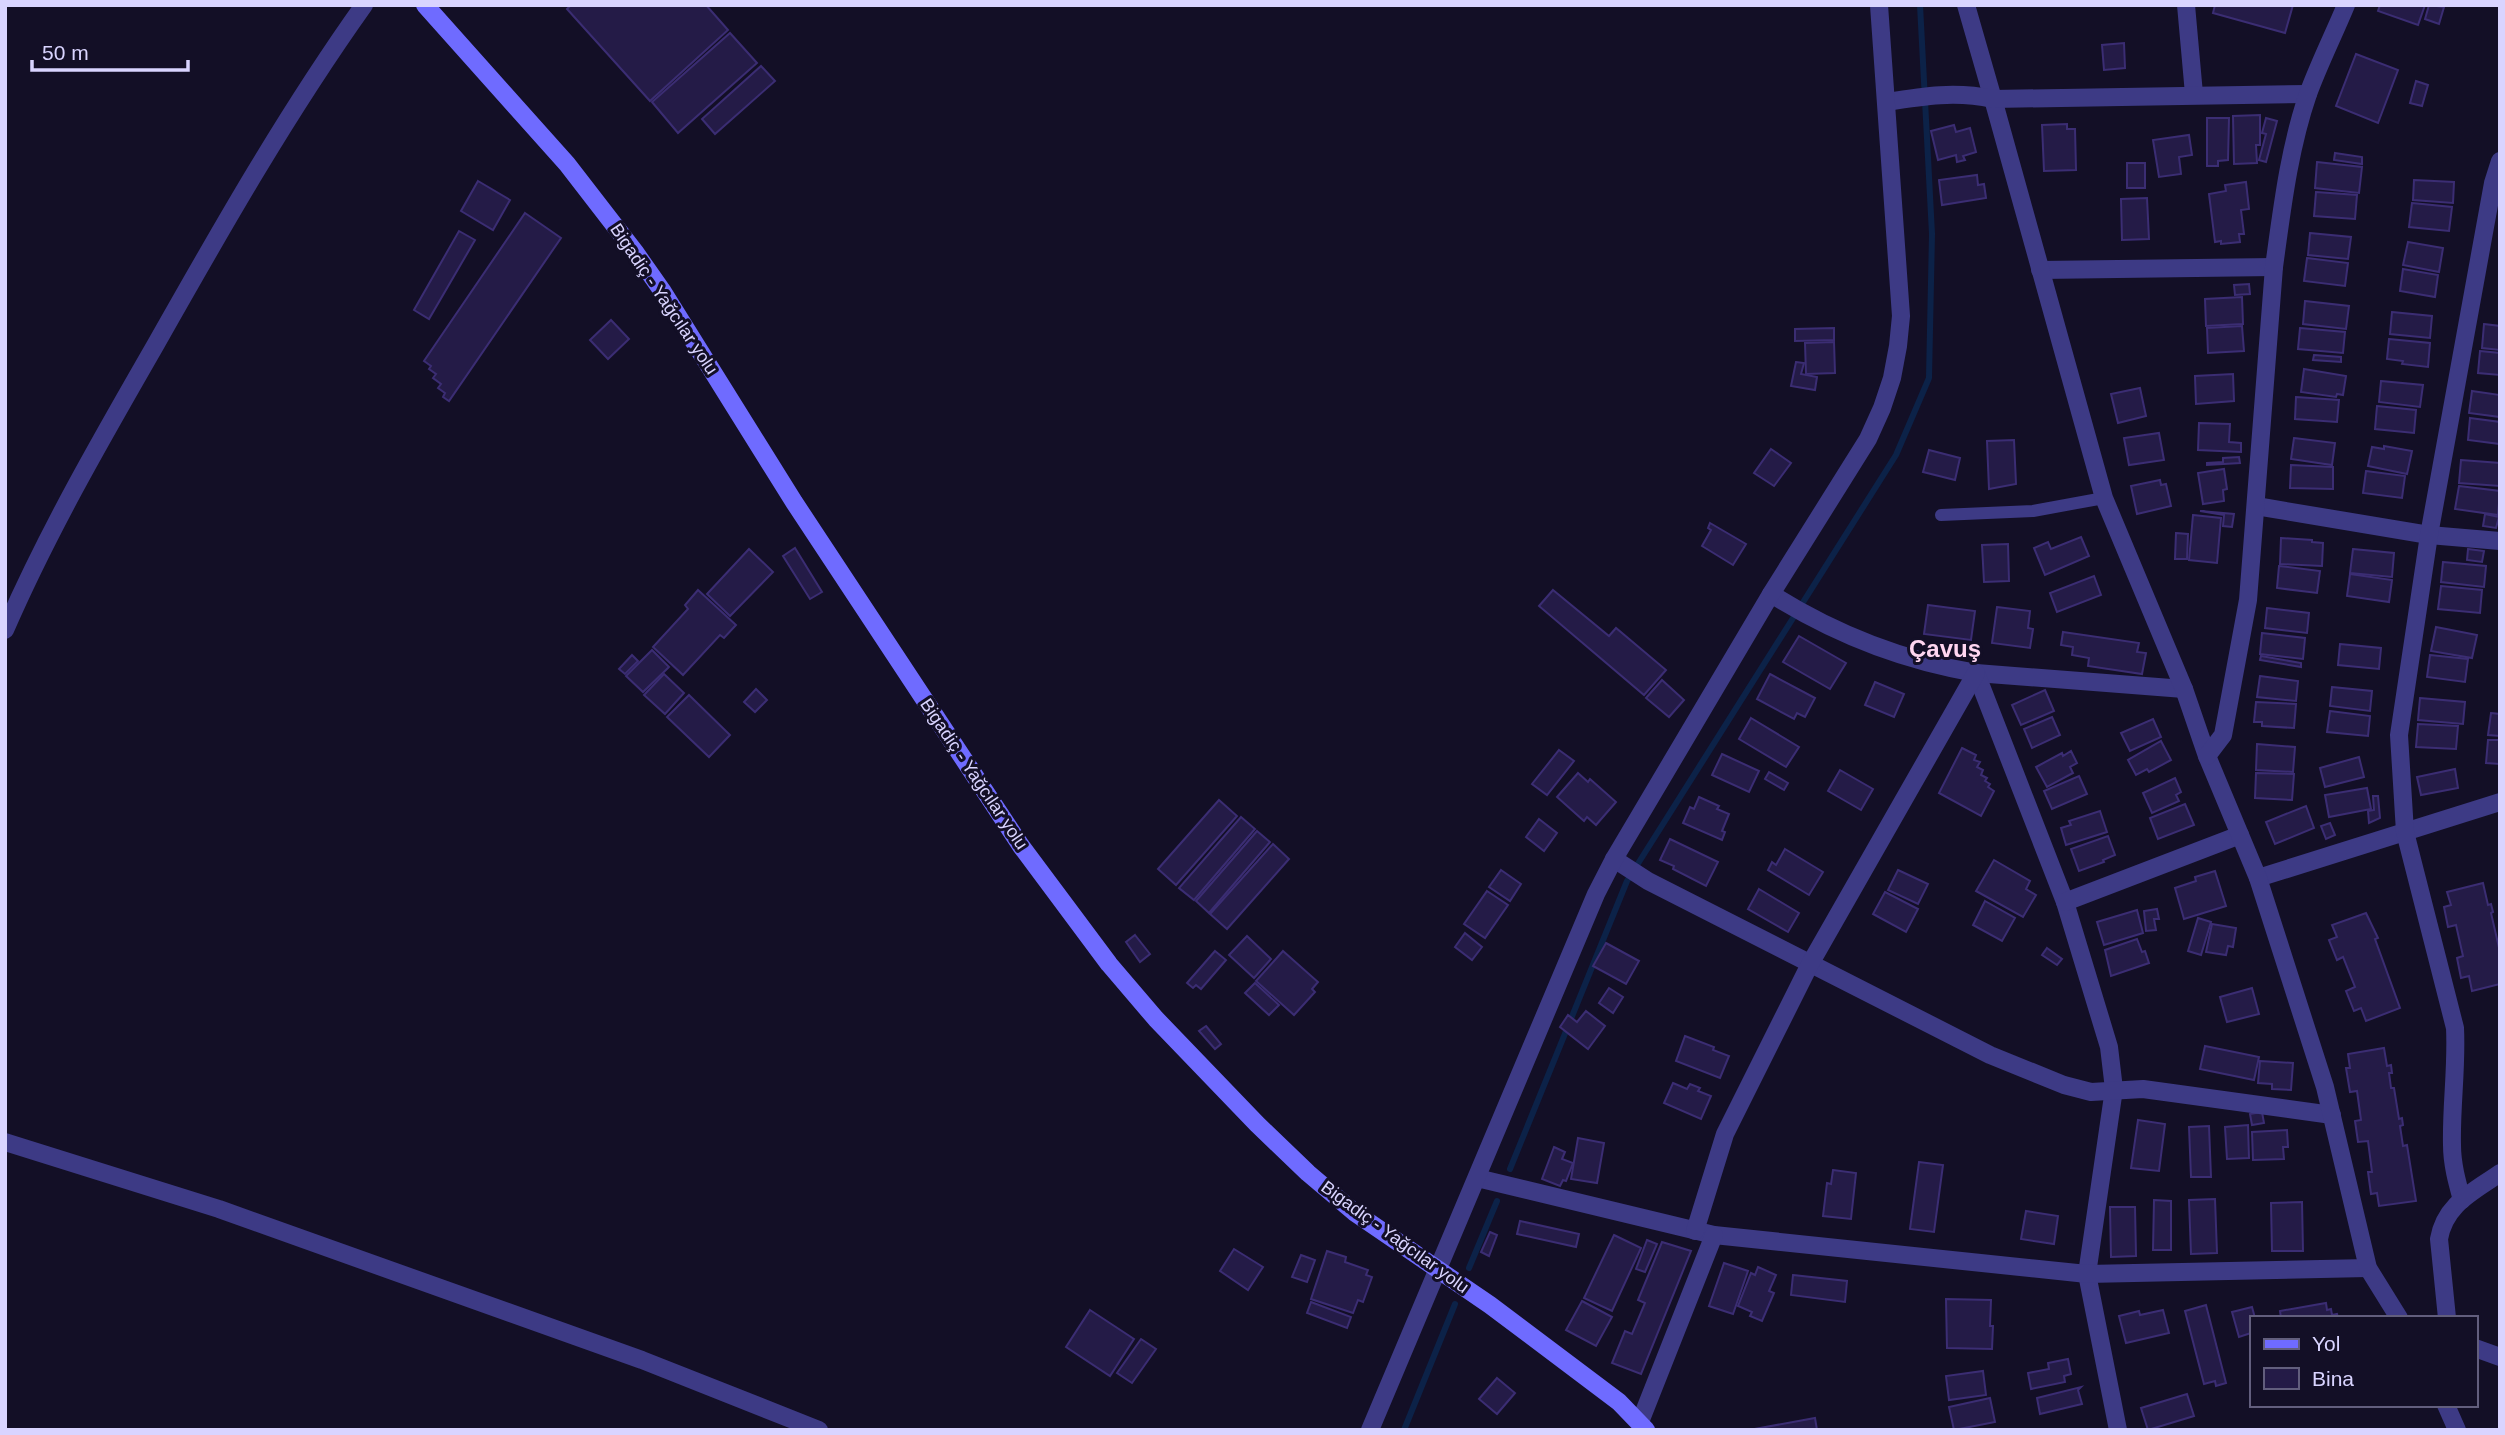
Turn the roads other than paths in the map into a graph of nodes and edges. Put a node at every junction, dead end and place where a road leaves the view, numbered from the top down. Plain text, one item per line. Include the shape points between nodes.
1 (364, 5) edge
2 (425, 5) edge
3 (1879, 5) edge
4 (1966, 5) edge
5 (2186, 5) edge
6 (2347, 5) edge
7 (2194, 94) junction
8 (2308, 94) junction
9 (1993, 99) junction
10 (1887, 102) junction
11 (2500, 161) edge
12 (2274, 267) junction
13 (2040, 270) junction
14 (2104, 498) junction
15 (2256, 506) junction
16 (1941, 515) dead end
17 (2429, 535) junction
18 (2500, 541) edge
19 (1777, 598) junction
20 (5, 630) edge
21 (1976, 673) junction
22 (2184, 689) junction
23 (2207, 756) junction
24 (2500, 803) edge
25 (2405, 832) junction
26 (2239, 835) junction
27 (1619, 862) junction
28 (2258, 878) junction
29 (2066, 902) junction
30 (1810, 964) junction
31 (2114, 1089) junction
32 (2332, 1115) junction
33 (5, 1142) edge
34 (2500, 1173) edge
35 (1477, 1178) junction
36 (2462, 1200) junction
37 (1695, 1231) junction
38 (1714, 1235) junction
39 (2368, 1268) junction
40 (1438, 1270) junction
41 (2087, 1274) junction
42 (2398, 1316) edge
43 (2447, 1316) edge
44 (2477, 1349) edge
45 (2500, 1357) edge
46 (2447, 1407) edge
47 (1643, 1426) edge
48 (819, 1430) edge
49 (1370, 1430) edge
50 (2118, 1430) edge
51 (2458, 1430) edge

1 - 20 street via 221,228 102,437
2 - 40 main road, Bigadiç - Yağcılar yolu via 567,164 635,252 1021,846 1109,964 1165,1029 1308,1172 1354,1212
3 - 10 street
4 - 9 street
5 - 7 street
6 - 8 street
7 - 8 street
7 - 9 street
8 - 12 street via 2290,166
9 - 10 street via 1941,93
9 - 13 street
10 - 19 street via 1901,316 1892,378 1868,439
11 - 17 street
12 - 13 street
12 - 15 street
13 - 14 street
14 - 16 lane via 2033,511
14 - 22 street
15 - 17 street
15 - 23 street via 2248,600 2223,735
17 - 18 street
17 - 25 street via 2399,735
19 - 21 street via 1802,614 1889,651
19 - 27 street
21 - 22 street
21 - 29 street
21 - 30 street
22 - 23 street
23 - 26 street
24 - 25 street
25 - 28 street
25 - 36 street via 2455,1028 2452,1147
26 - 28 street
26 - 29 street
27 - 30 street
27 - 35 street via 1591,906
28 - 32 street
29 - 31 street via 2109,1047
30 - 31 street via 1990,1055 2075,1089
30 - 37 street via 1725,1134
31 - 32 street
31 - 41 street
32 - 39 street
33 - 48 street via 219,1209 642,1360
34 - 36 street
35 - 37 street
35 - 40 street
36 - 43 street via 2446,1216 2439,1239
37 - 38 street
38 - 41 street
38 - 47 street
39 - 41 street
39 - 42 street
40 - 47 main road, Bigadiç - Yağcılar yolu via 1619,1402
40 - 49 street
41 - 50 street
44 - 45 street
46 - 51 street

